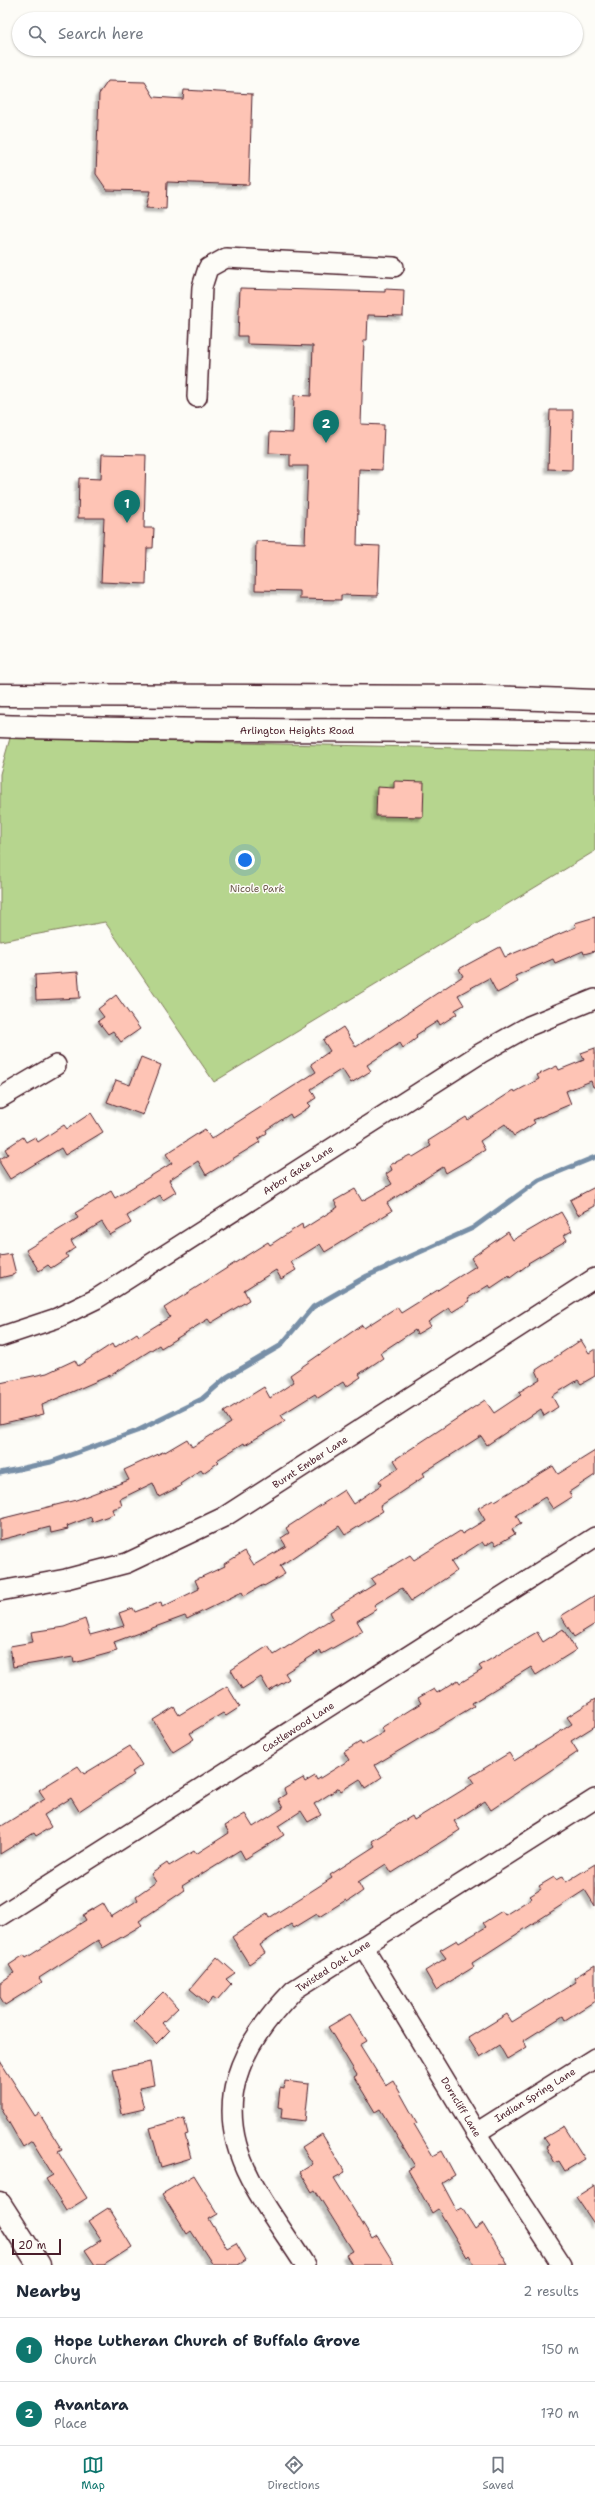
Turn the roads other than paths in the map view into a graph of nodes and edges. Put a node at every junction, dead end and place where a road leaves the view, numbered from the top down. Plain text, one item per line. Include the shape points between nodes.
1 (394, 267) dead end
2 (197, 398) dead end
3 (0, 695) edge
4 (595, 701) edge
5 (0, 726) edge
6 (595, 733) edge
7 (595, 999) edge
8 (56, 1065) dead end
9 (0, 1098) edge
10 (595, 1278) edge
11 (0, 1337) edge
12 (595, 1537) edge
13 (0, 1591) edge
14 (595, 1799) edge
15 (0, 1916) edge
16 (363, 1946) junction
17 (595, 2058) edge
18 (476, 2133) junction
19 (0, 2204) edge
20 (39, 2265) edge
21 (305, 2265) edge
22 (562, 2265) edge

1 - 2 street via 226,258 208,268 202,286
3 - 4 main road via 486,697
5 - 6 main road, Arlington Heights Road
7 - 11 street, Arbor Gate Lane via 529,1026 481,1053 96,1299 57,1318
8 - 9 street
10 - 13 street, Burnt Ember Lane via 224,1517 127,1562 66,1579
12 - 15 street, Castlewood Lane
14 - 16 street, Twisted Oak Lane
16 - 18 street, Dorncliff Lane
16 - 21 street, Twisted Oak Lane via 294,1990 283,2001 268,2017 249,2046 236,2078 232,2114 236,2144 250,2178
17 - 18 street, Indian Spring Lane
18 - 22 street, Dorncliff Lane
19 - 20 main road

